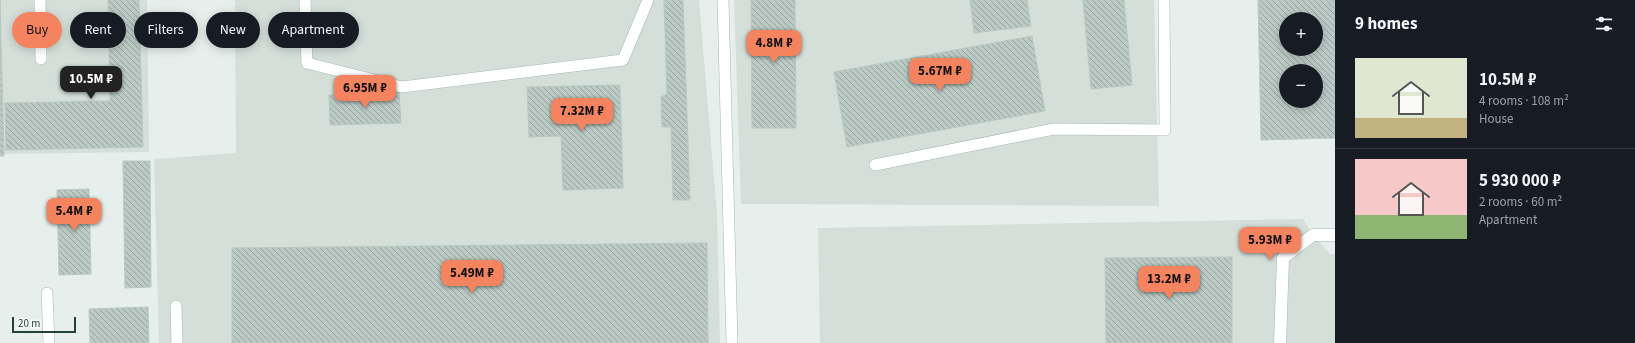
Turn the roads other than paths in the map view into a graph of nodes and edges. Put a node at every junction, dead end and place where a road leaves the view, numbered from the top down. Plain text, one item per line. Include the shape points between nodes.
1 (40, 0) edge
2 (305, 0) edge
3 (648, 0) edge
4 (723, 0) edge
5 (1164, 0) edge
6 (41, 59) dead end
7 (875, 165) dead end
8 (1335, 235) edge
9 (47, 294) dead end
10 (176, 306) dead end
11 (49, 343) edge
12 (177, 343) edge
13 (732, 343) edge
14 (1280, 343) edge

1 - 6 lane
2 - 3 lane via 307,63 402,87 623,60
4 - 13 lane
5 - 7 lane via 1165,130 1054,129
8 - 14 street via 1313,235 1282,258
9 - 11 lane
10 - 12 lane

